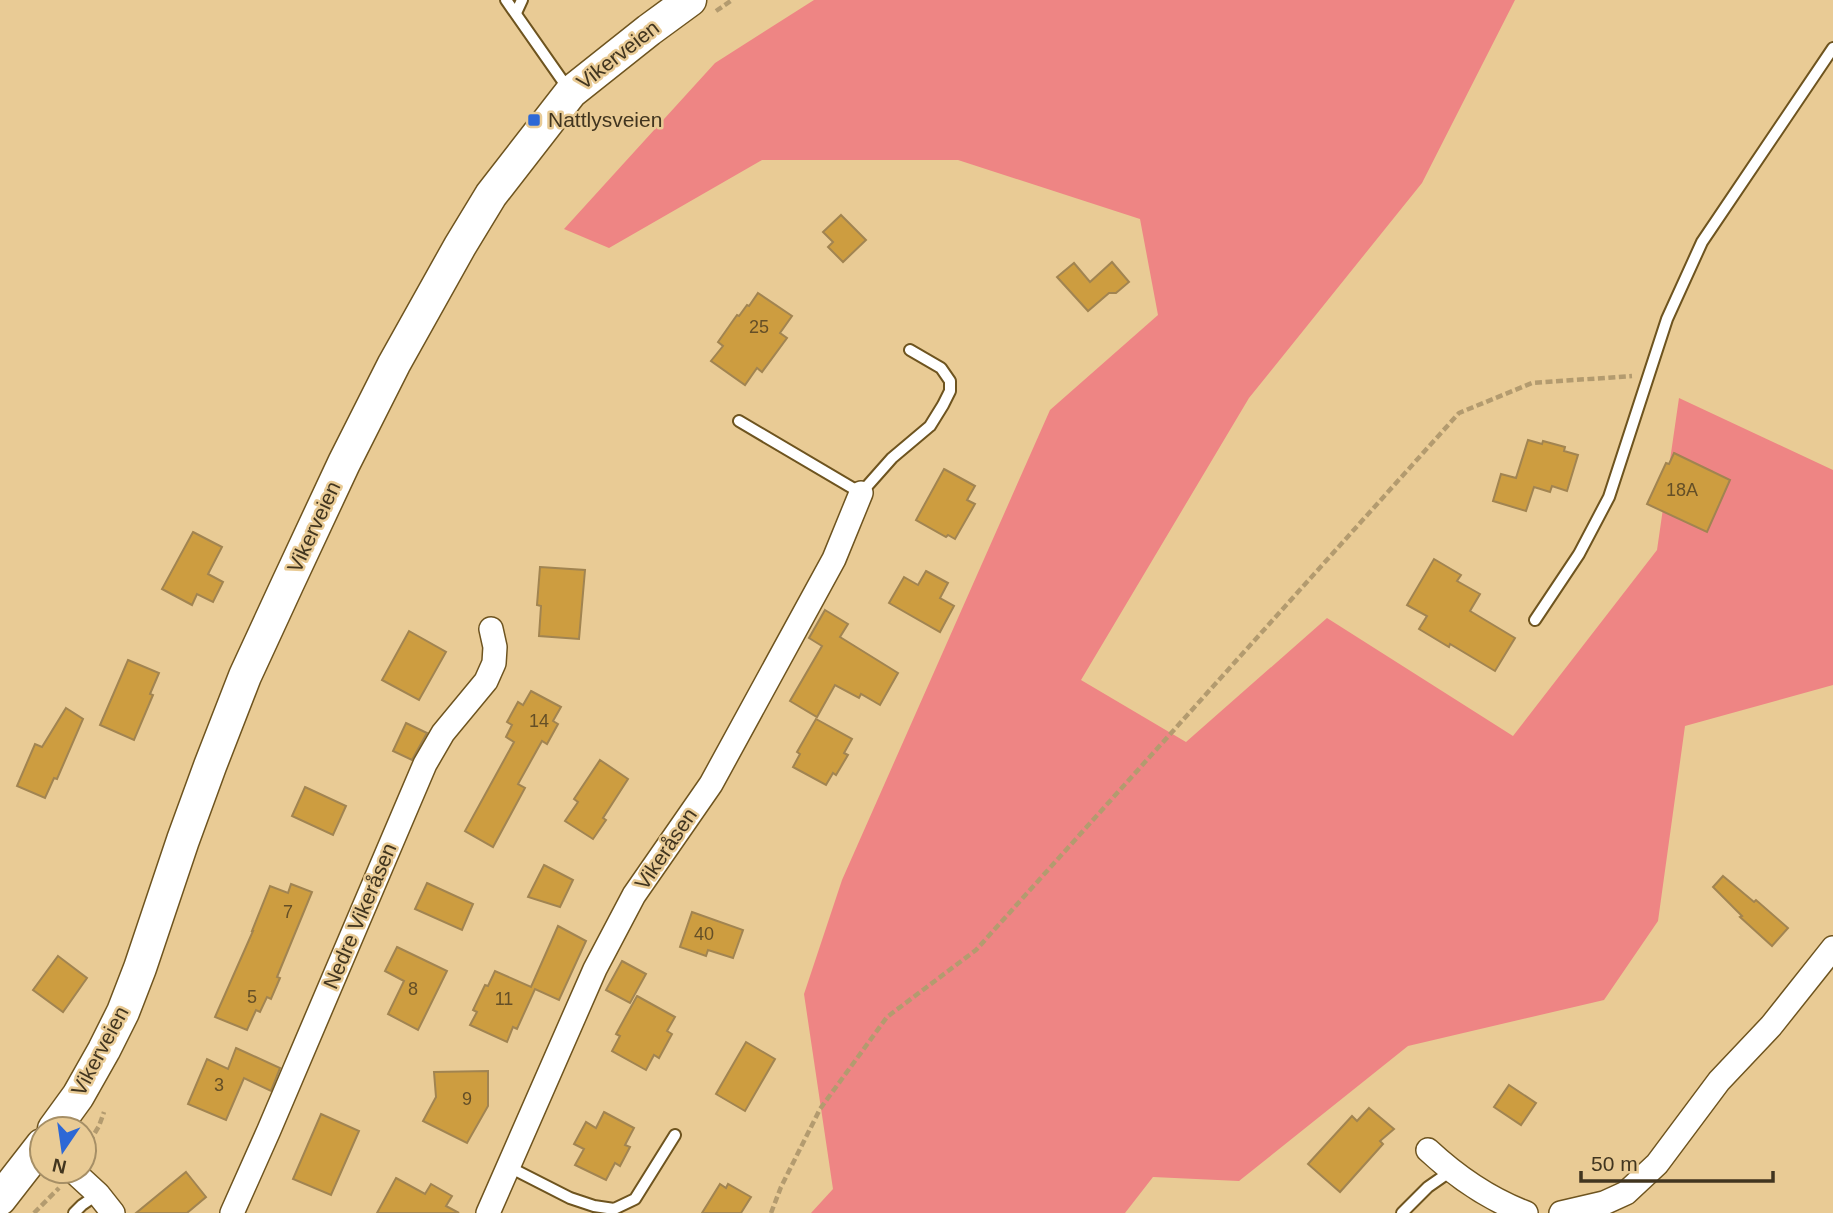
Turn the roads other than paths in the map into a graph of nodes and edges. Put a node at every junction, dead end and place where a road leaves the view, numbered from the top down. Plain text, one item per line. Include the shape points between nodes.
1 (506, 0) edge
2 (522, 0) edge
3 (701, 7) edge
4 (516, 13) junction
5 (1833, 48) edge
6 (571, 92) junction
7 (910, 350) dead end
8 (739, 421) dead end
9 (861, 493) junction
10 (1535, 620) dead end
11 (491, 629) dead end
12 (1833, 948) edge
13 (64, 1115) edge
14 (675, 1135) dead end
15 (1428, 1150) dead end
16 (28, 1164) edge
17 (509, 1167) junction
18 (1451, 1171) junction
19 (88, 1185) edge
20 (98, 1194) junction
21 (0, 1199) edge
22 (74, 1213) edge
23 (113, 1213) edge
24 (232, 1213) edge
25 (488, 1213) edge
26 (1402, 1213) edge
27 (1526, 1213) edge
28 (1562, 1213) edge

1 - 4 lane
2 - 4 lane
3 - 6 main road, Vikerveien via 649,30
4 - 6 lane
5 - 10 lane via 1702,242 1667,319 1609,497 1579,554
6 - 13 main road, Vikerveien via 491,195 394,364 344,463 245,676 123,1012
7 - 9 lane via 941,368 950,381 950,391 930,426 892,458
8 - 9 lane
9 - 17 street, Vikeråsen via 834,559 711,784 634,895 594,969
11 - 24 street, Nedre Vikeråsen via 494,663 486,681 443,733 425,764
12 - 28 street via 1771,1026 1719,1081 1657,1164 1626,1193
14 - 17 lane via 635,1199 614,1209 570,1198
15 - 18 street
16 - 21 main road
17 - 25 street, Vikeråsen
18 - 26 lane
18 - 27 street via 1504,1205
19 - 20 street
20 - 22 lane
20 - 23 street

